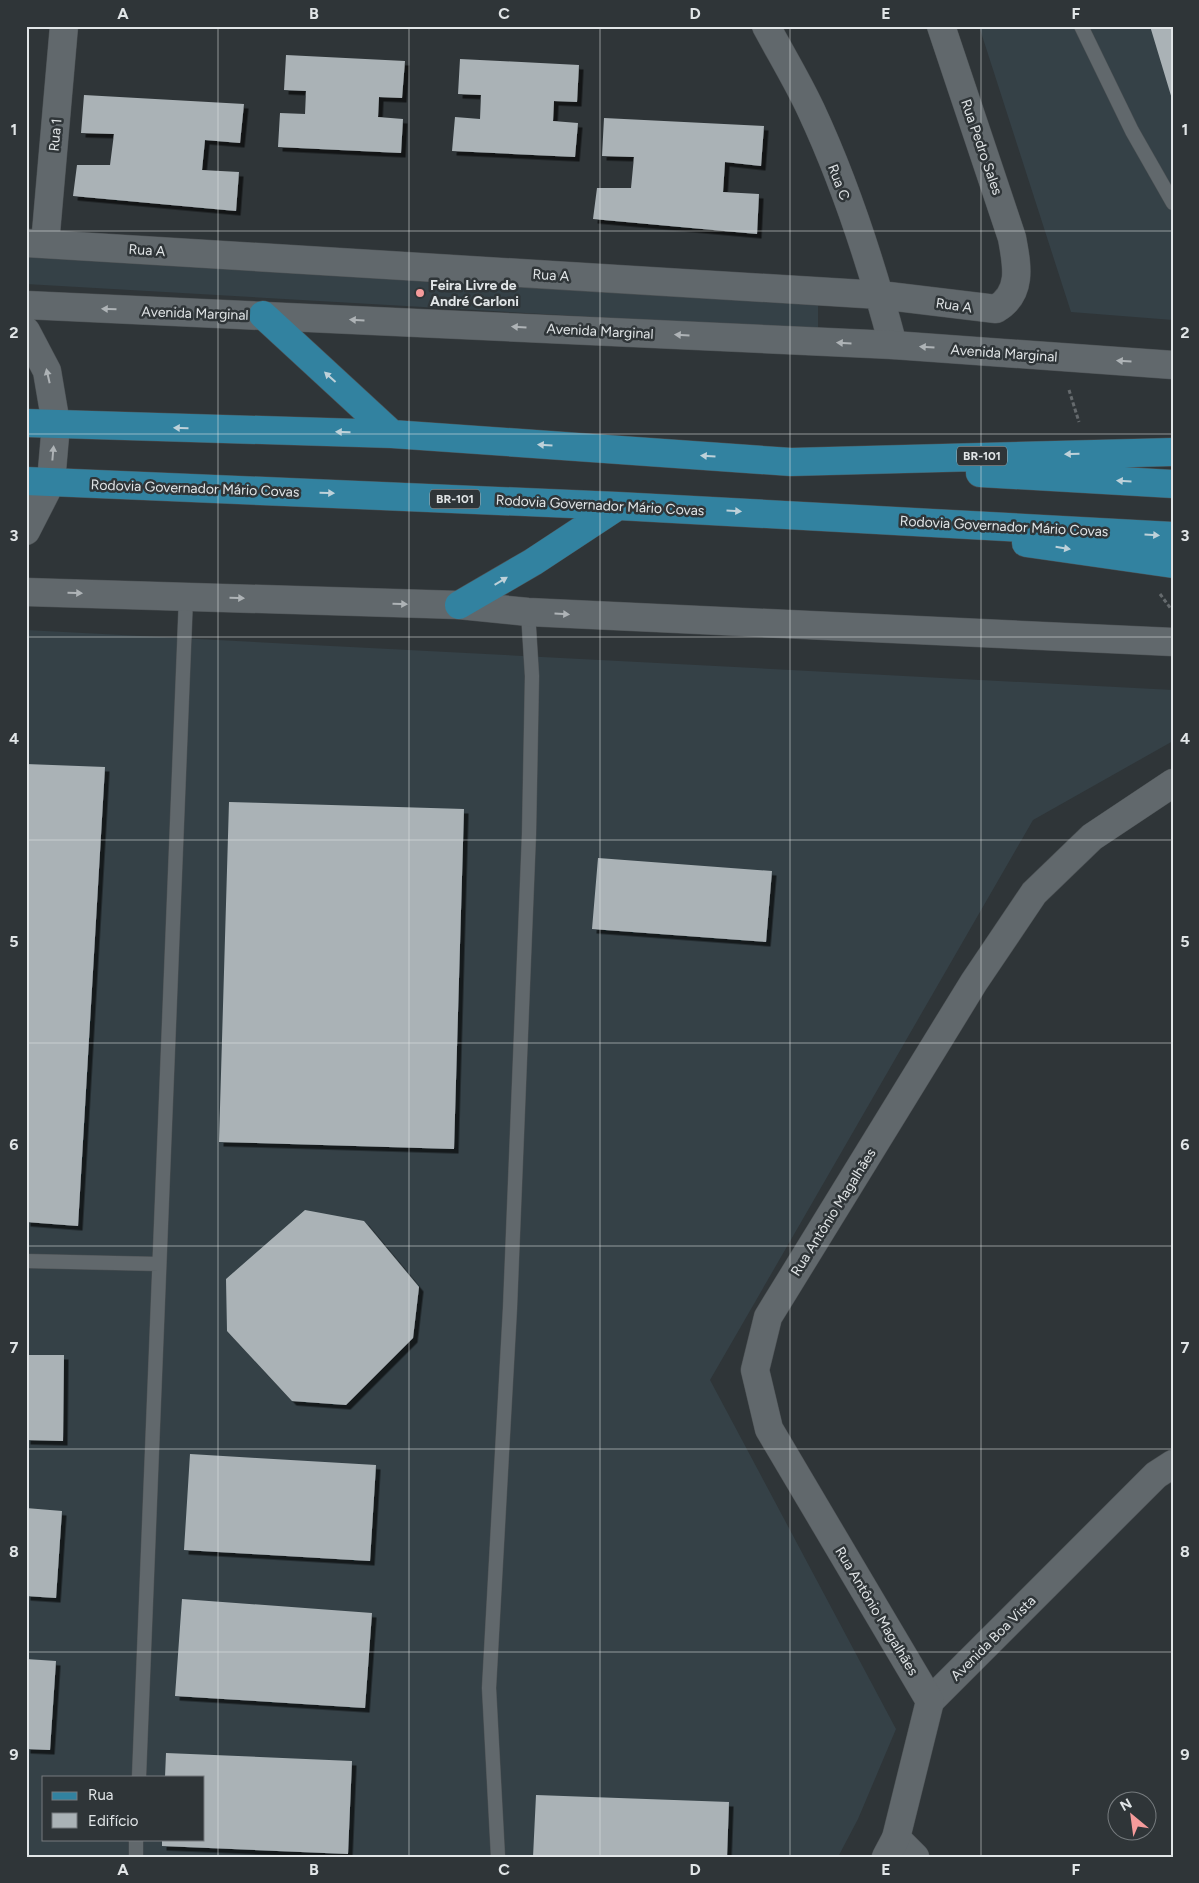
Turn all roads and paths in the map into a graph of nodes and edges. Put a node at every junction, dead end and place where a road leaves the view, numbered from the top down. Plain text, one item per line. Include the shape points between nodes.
1 (64, 26) edge
2 (766, 26) edge
3 (941, 26) edge
4 (1081, 26) edge
5 (1173, 202) edge
6 (36, 244) edge
7 (1018, 269) joint
8 (880, 295) junction
9 (26, 305) edge
10 (263, 315) junction
11 (26, 331) edge
12 (893, 345) junction
13 (1173, 365) edge
14 (26, 422) edge
15 (56, 424) junction
16 (392, 434) junction
17 (1173, 452) edge
18 (791, 462) junction
19 (38, 481) edge
20 (1173, 484) edge
21 (618, 506) junction
22 (859, 518) junction
23 (26, 531) edge
24 (1173, 536) edge
25 (1173, 564) edge
26 (26, 592) edge
27 (186, 597) junction
28 (459, 605) junction
29 (528, 612) junction
30 (1173, 642) edge
31 (1173, 784) edge
32 (26, 1260) edge
33 (159, 1264) junction
34 (1173, 1464) edge
35 (930, 1701) junction
36 (139, 1776) edge
37 (136, 1840) edge
38 (891, 1847) edge
39 (136, 1857) edge
40 (498, 1857) edge
41 (915, 1857) edge

1 - 6 street, Rua 1
2 - 8 street, Rua C via 811,111 845,194
3 - 7 street, Rua Pedro Sales via 1012,238
4 - 5 lane via 1132,131
6 - 8 street, Rua A
7 - 8 street, Rua A via 1013,293 996,309
8 - 12 street, Rua C
10 -> 9 street, Avenida Marginal
12 -> 10 street, Avenida Marginal
16 -> 10 main road
15 -> 11 street via 47,371
13 -> 12 street, Avenida Marginal
14 - 15 main road, BR-101
16 -> 15 main road, BR-101
19 -> 15 street
18 -> 16 main road, BR-101
17 -> 18 main road, BR-101
20 -> 18 main road
19 -> 21 main road, Rodovia Governador Mário Covas / BR-101
19 - 23 street
21 -> 22 main road, Rodovia Governador Mário Covas / BR-101
28 -> 21 main road via 533,562
22 -> 24 main road, Rodovia Governador Mário Covas / BR-101
22 -> 25 main road
26 -> 27 street
27 -> 28 street
27 - 33 lane
28 - 29 street
29 -> 30 street
29 - 40 lane via 532,676 529,834 510,1308 489,1688
31 - 35 street, Rua Antônio Magalhães via 1092,837 1034,893 974,982 768,1317 756,1370 769,1429
32 - 33 lane
33 - 36 lane
34 - 35 street, Avenida Boa Vista via 1156,1475
35 - 38 street
37 - 39 lane
38 - 41 street

